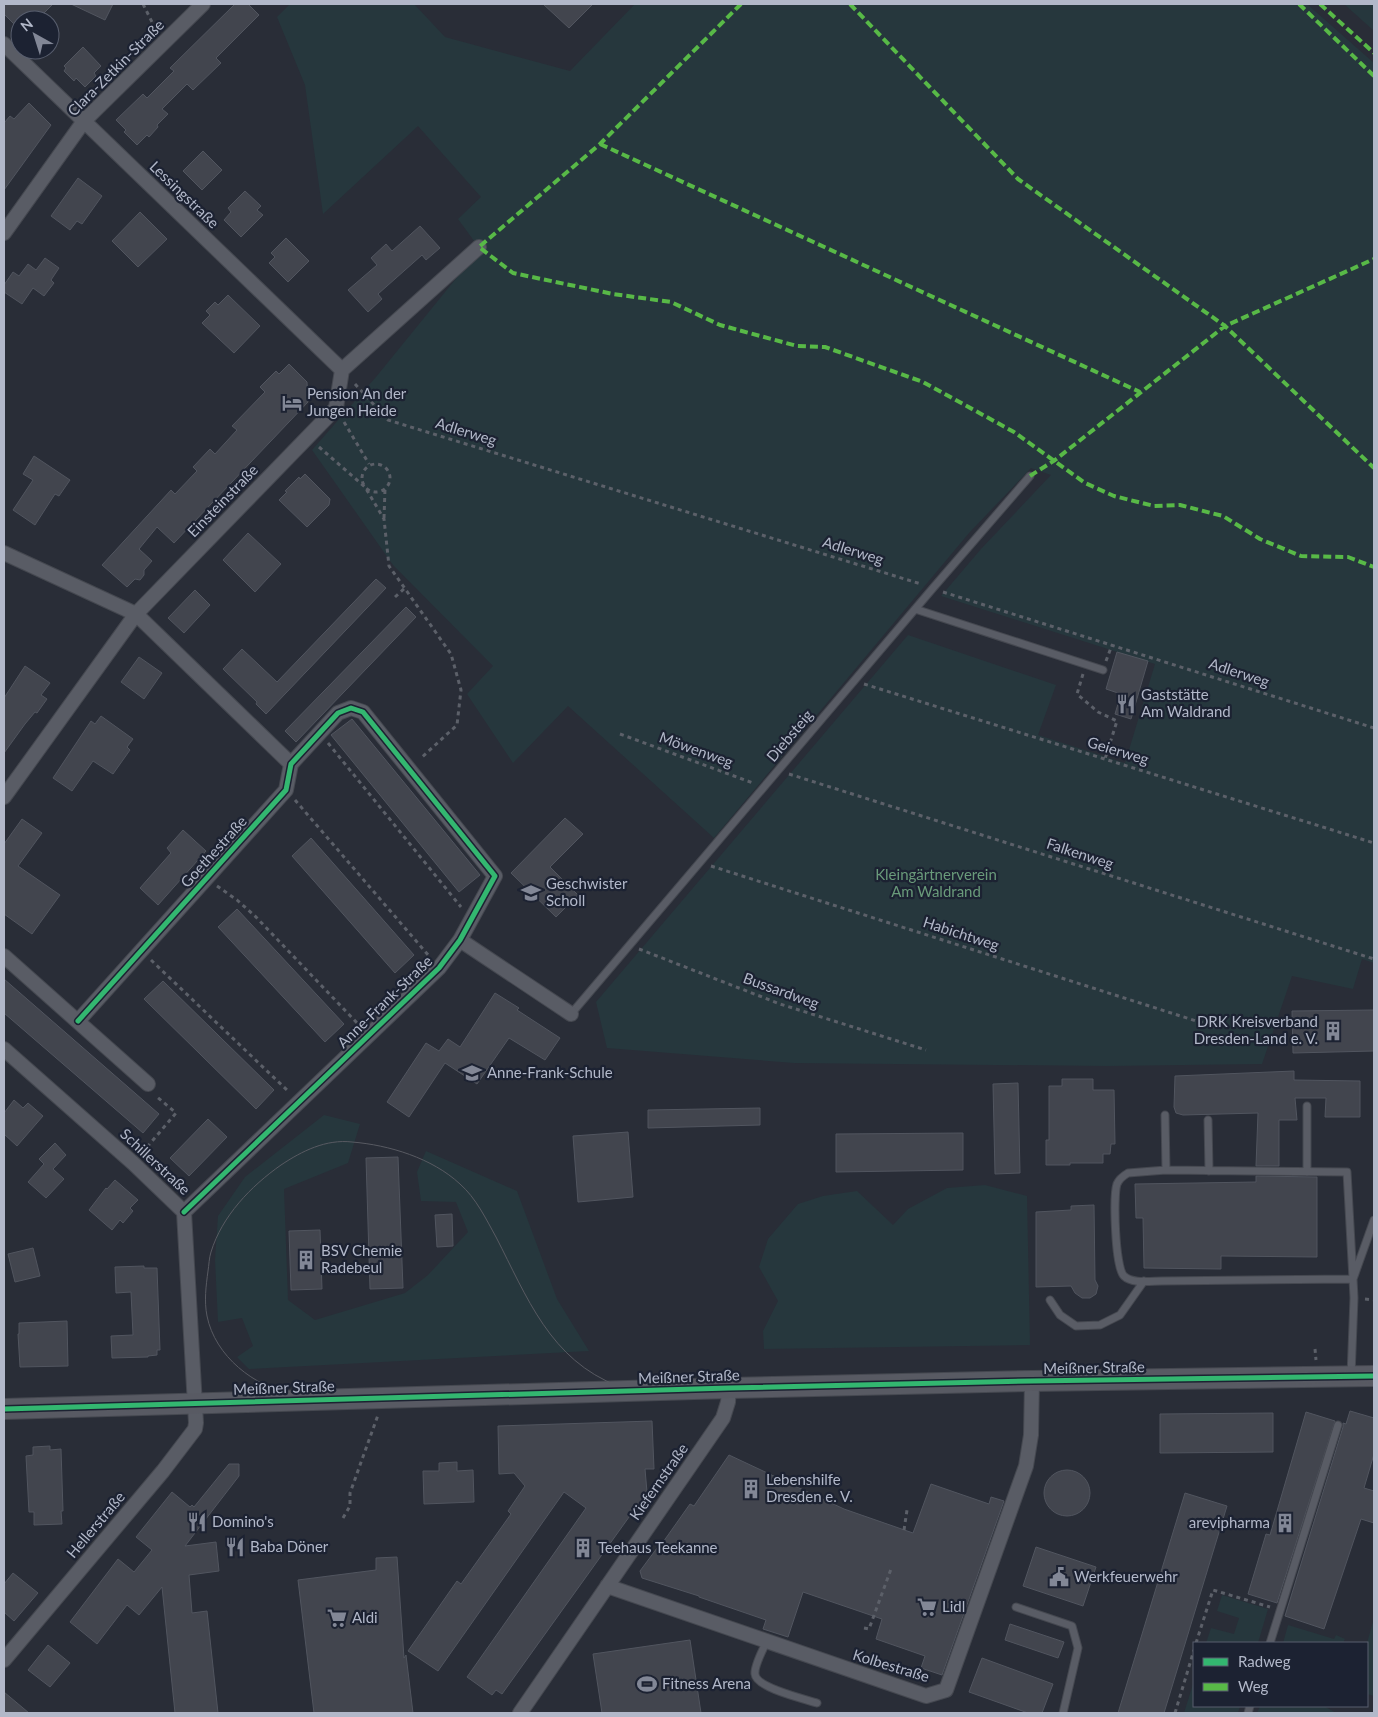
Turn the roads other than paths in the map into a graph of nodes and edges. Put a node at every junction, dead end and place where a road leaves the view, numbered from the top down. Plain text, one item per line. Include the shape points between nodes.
1 (203, 4) edge
2 (4, 44) edge
3 (84, 121) junction
4 (4, 233) edge
5 (479, 248) dead end
6 (342, 370) junction
7 (1030, 476) dead end
8 (4, 553) edge
9 (915, 609) junction
10 (136, 614) junction
11 (1103, 670) dead end
12 (363, 712) joint
13 (292, 764) junction
14 (4, 798) edge
15 (460, 940) junction
16 (4, 956) edge
17 (571, 1014) joint
18 (78, 1021) junction
19 (4, 1049) edge
20 (148, 1084) road end
21 (1307, 1106) dead end
22 (1165, 1115) dead end
23 (1208, 1120) dead end
24 (1166, 1170) junction
25 (1209, 1171) junction
26 (1308, 1172) junction
27 (184, 1212) junction
28 (1374, 1220) edge
29 (1353, 1279) junction
30 (1144, 1281) junction
31 (1050, 1300) dead end
32 (1351, 1376) junction
33 (1374, 1376) edge
34 (1032, 1381) junction
35 (729, 1388) junction
36 (195, 1403) junction
37 (4, 1409) edge
38 (1338, 1425) dead end
39 (607, 1586) junction
40 (1016, 1607) dead end
41 (767, 1641) junction
42 (1270, 1642) edge
43 (4, 1660) edge
44 (818, 1703) dead end
45 (520, 1713) edge
46 (1063, 1713) edge

1 - 3 street, Clara-Zetkin-Straße
2 - 3 street, Lessingstraße
3 - 4 street, Clara-Zetkin-Straße
3 - 6 street, Lessingstraße
5 - 6 street
6 - 10 street, Einsteinstraße via 336,408
7 - 9 lane, Diebsteig
8 - 10 street
9 - 11 lane
9 - 17 lane, Diebsteig
10 - 13 street
10 - 14 street, Einsteinstraße
12 - 13 street, Goethestraße via 351,708 338,713
12 - 15 street, Anne-Frank-Straße via 494,876
13 - 18 street, Goethestraße via 286,790
15 - 17 street
15 - 27 street, Anne-Frank-Straße via 439,968
16 - 18 street
18 - 20 street
19 - 27 street, Schillerstraße
21 - 26 lane
22 - 24 lane
23 - 25 lane
24 - 25 lane
24 - 30 lane via 1128,1174 1116,1188 1119,1268 1125,1278
25 - 26 lane
26 - 29 lane via 1346,1172
27 - 36 street, Schillerstraße
28 - 29 lane
29 - 30 lane
29 - 32 lane
30 - 31 lane via 1120,1315 1100,1325 1076,1326 1060,1315
32 - 33 main road, Meißner Straße
32 - 34 main road, Meißner Straße
34 - 35 main road, Meißner Straße
34 - 41 street, Kolbestraße via 1031,1435 1026,1466 946,1690 926,1696
35 - 36 main road, Meißner Straße
35 - 39 street, Kiefernstraße via 723,1418
36 - 37 main road, Meißner Straße
36 - 43 street, Hellerstraße via 195,1429
38 - 42 lane
39 - 41 street, Kolbestraße
39 - 45 street, Kiefernstraße
40 - 46 lane via 1072,1626 1078,1648
41 - 44 lane via 760,1655 755,1674 757,1679 767,1687

